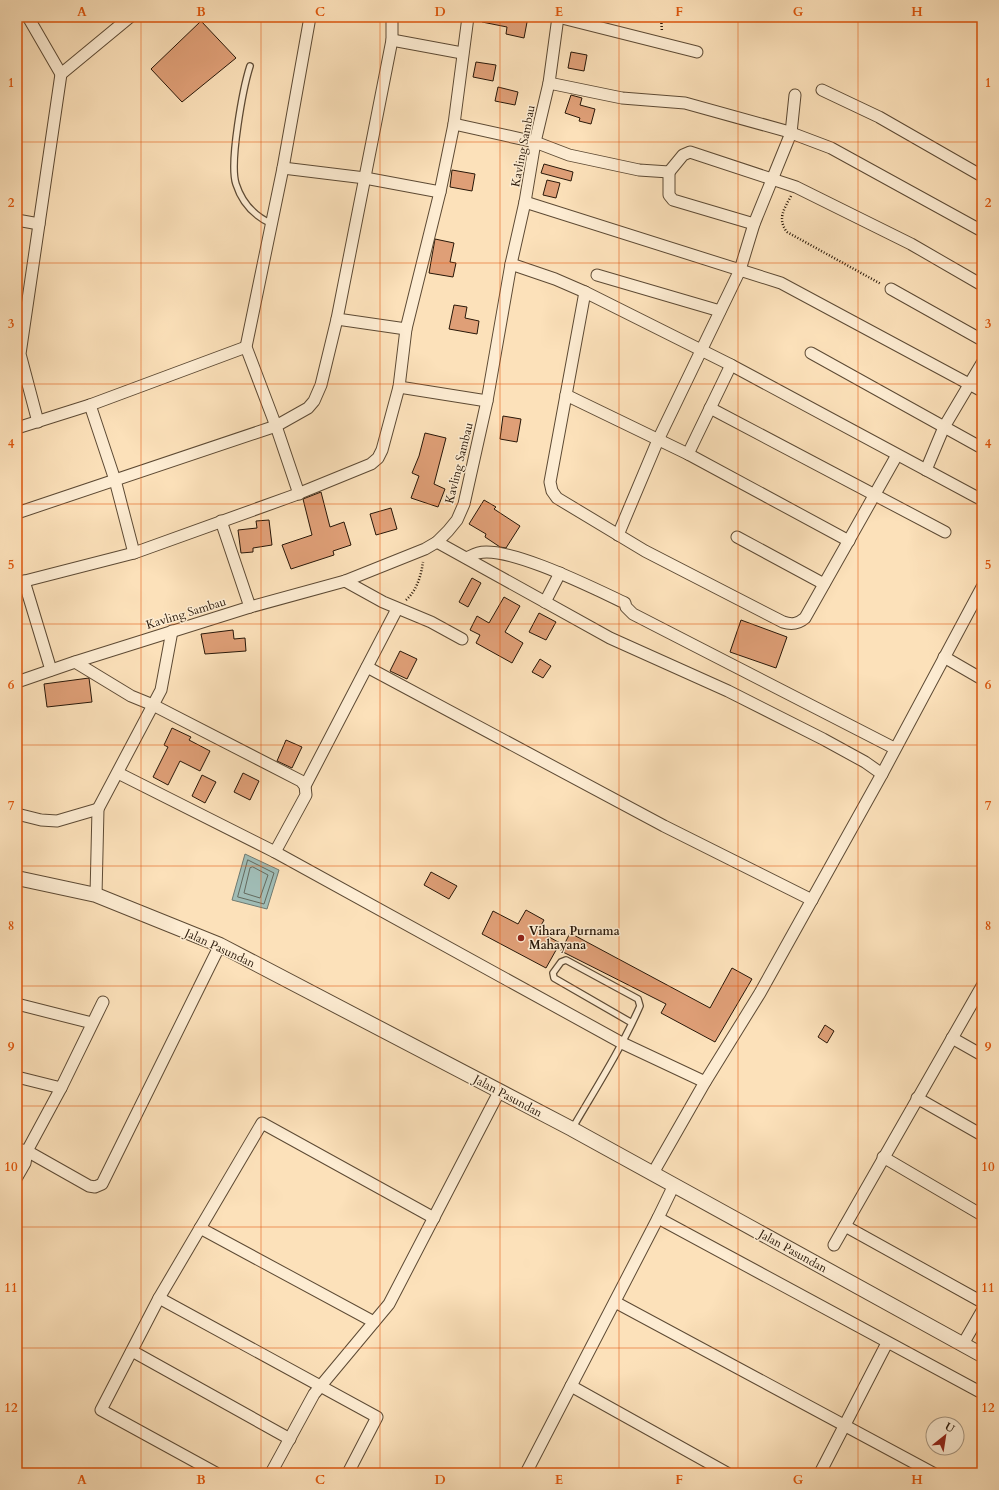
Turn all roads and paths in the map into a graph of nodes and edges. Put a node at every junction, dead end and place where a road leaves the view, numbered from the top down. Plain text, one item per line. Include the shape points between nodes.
1 (28, 17) edge
2 (130, 17) edge
3 (310, 17) edge
4 (392, 17) edge
5 (468, 17) edge
6 (558, 17) edge
7 (392, 40) junction
8 (698, 52) dead end
9 (462, 53) junction
10 (250, 66) dead end
11 (61, 74) junction
12 (549, 83) junction
13 (822, 90) dead end
14 (795, 95) dead end
15 (454, 124) junction
16 (791, 133) junction
17 (535, 142) junction
18 (284, 168) junction
19 (669, 172) junction
20 (982, 176) edge
21 (365, 178) junction
22 (772, 181) junction
23 (796, 187) junction
24 (440, 192) junction
25 (525, 202) junction
26 (17, 220) edge
27 (39, 224) junction
28 (272, 224) junction
29 (754, 224) junction
30 (982, 231) edge
31 (511, 264) junction
32 (740, 270) junction
33 (597, 275) dead end
34 (982, 285) edge
35 (891, 289) joint
36 (585, 292) junction
37 (720, 311) junction
38 (337, 319) junction
39 (406, 329) junction
40 (982, 340) edge
41 (246, 347) junction
42 (702, 350) junction
43 (812, 353) dead end
44 (19, 354) edge
45 (982, 363) edge
46 (731, 365) junction
47 (968, 384) junction
48 (399, 386) junction
49 (982, 391) edge
50 (566, 395) junction
51 (487, 401) junction
52 (90, 405) junction
53 (710, 408) junction
54 (38, 422) junction
55 (276, 426) junction
56 (944, 427) junction
57 (17, 428) edge
58 (658, 440) junction
59 (982, 448) edge
60 (688, 454) junction
61 (897, 455) junction
62 (926, 470) junction
63 (115, 480) junction
64 (299, 494) junction
65 (875, 495) junction
66 (982, 500) edge
67 (17, 513) edge
68 (221, 521) junction
69 (945, 532) dead end
70 (618, 535) junction
71 (737, 537) dead end
72 (849, 541) junction
73 (437, 542) junction
74 (425, 549) junction
75 (134, 552) junction
76 (467, 558) junction
77 (560, 573) junction
78 (345, 581) junction
79 (20, 582) edge
80 (824, 584) junction
81 (982, 587) edge
82 (545, 602) junction
83 (250, 607) junction
84 (397, 609) junction
85 (172, 631) junction
86 (462, 639) dead end
87 (944, 657) junction
88 (75, 662) junction
89 (367, 667) junction
90 (51, 670) junction
91 (982, 679) edge
92 (17, 682) edge
93 (153, 706) junction
94 (894, 748) junction
95 (118, 773) junction
96 (882, 774) junction
97 (305, 786) junction
98 (98, 809) junction
99 (17, 814) edge
100 (275, 852) junction
101 (17, 878) edge
102 (96, 895) junction
103 (812, 900) junction
104 (220, 945) junction
105 (982, 986) edge
106 (103, 1002) dead end
107 (17, 1004) edge
108 (632, 1023) junction
109 (92, 1024) junction
110 (952, 1038) junction
111 (622, 1043) junction
112 (982, 1055) edge
113 (17, 1076) edge
114 (705, 1082) junction
115 (61, 1088) junction
116 (499, 1092) junction
117 (916, 1098) junction
118 (572, 1129) junction
119 (982, 1135) edge
120 (22, 1150) edge
121 (883, 1158) junction
122 (21, 1163) edge
123 (653, 1174) junction
124 (17, 1177) edge
125 (674, 1185) junction
126 (982, 1215) edge
127 (434, 1218) junction
128 (658, 1218) junction
129 (845, 1226) junction
130 (200, 1228) junction
131 (834, 1245) dead end
132 (159, 1298) junction
133 (615, 1302) junction
134 (982, 1302) edge
135 (982, 1311) edge
136 (374, 1322) junction
137 (887, 1343) junction
138 (963, 1344) junction
139 (132, 1351) junction
140 (982, 1354) edge
141 (320, 1386) junction
142 (571, 1386) junction
143 (982, 1393) edge
144 (845, 1424) junction
145 (290, 1439) junction
146 (216, 1473) edge
147 (271, 1473) edge
148 (348, 1473) edge
149 (526, 1473) edge
150 (727, 1473) edge
151 (820, 1473) edge
152 (933, 1473) edge

1 - 11 street
2 - 11 street
3 - 18 street
4 - 7 street
5 - 9 street
6 - 8 street
6 - 12 street, Kavling Sambau
7 - 9 street
7 - 21 street
9 - 15 street
10 - 28 lane via 242,95 235,155 236,183 248,207 258,217
11 - 27 street
12 - 16 street via 622,98 685,103
12 - 17 street, Kavling Sambau
13 - 20 street via 879,116
14 - 16 street
15 - 17 street
15 - 24 street
16 - 22 street
16 - 30 street via 831,148
17 - 19 street via 569,155 639,170
17 - 25 street, Kavling Sambau
18 - 21 street
18 - 28 street
19 - 22 street via 683,155 690,152
19 - 29 street via 668,195 673,200
21 - 24 street
21 - 38 street
22 - 23 street
22 - 29 street
23 - 34 street via 911,244
23 - 35 path via 781,217 782,225 787,232
24 - 39 street
25 - 31 street, Kavling Sambau
25 - 32 street
26 - 27 street
27 - 44 street
28 - 41 street
29 - 32 street
31 - 36 street
31 - 51 street, Kavling Sambau
32 - 37 street
32 - 47 street via 782,283
33 - 37 street
35 - 40 street
36 - 42 street
36 - 50 street
37 - 42 street
38 - 39 street
38 - 55 street via 318,394 308,408
39 - 48 street
41 - 52 street
41 - 55 street
42 - 46 street
42 - 58 street
43 - 56 street
44 - 54 street
45 - 47 street
46 - 53 street
46 - 61 street
47 - 49 street
47 - 56 street
48 - 51 street
48 - 64 street via 382,450 375,462
50 - 58 street
50 - 70 street via 550,482 552,491 557,498
51 - 73 street, Kavling Sambau via 464,504 457,520
52 - 54 street
52 - 63 street
53 - 60 street
53 - 65 street
54 - 57 street
55 - 63 street
55 - 64 street
56 - 59 street
56 - 62 street
58 - 60 street
58 - 70 street
60 - 72 street
61 - 62 street
61 - 65 street
62 - 66 street
63 - 67 street
63 - 75 street
64 - 68 street
65 - 69 street
65 - 72 street
68 - 75 street
68 - 83 street
70 - 80 street via 789,624 805,618
71 - 80 street
72 - 80 street
73 - 74 street, Kavling Sambau
73 - 76 street
74 - 78 street, Kavling Sambau
74 - 84 path via 422,573 417,585
75 - 79 street
76 - 77 street via 479,552 498,554 536,563
76 - 82 street
77 - 82 street
77 - 94 street via 625,602 633,614
78 - 83 street, Kavling Sambau
78 - 84 street
79 - 90 street
81 - 87 street
82 - 96 street via 610,638 728,691 823,739
83 - 85 street, Kavling Sambau
84 - 86 street via 431,622
84 - 89 street
85 - 88 street, Kavling Sambau
85 - 93 street via 161,690
87 - 91 street
87 - 94 street
88 - 90 street, Kavling Sambau
88 - 93 street via 131,696
89 - 97 street
89 - 103 street via 664,826
90 - 92 street, Kavling Sambau
93 - 95 street
93 - 97 street via 295,777
94 - 96 street
95 - 98 street
95 - 100 street
96 - 103 street
97 - 100 street via 306,795
98 - 99 street via 57,821
98 - 102 street
100 - 111 street
101 - 102 street, Jalan Pasundan
102 - 104 street, Jalan Pasundan
103 - 114 street via 760,993
104 - 116 street, Jalan Pasundan
104 - 120 street via 102,1184 96,1187 88,1186
105 - 110 street
106 - 109 street
107 - 109 street
108 - 108 lane via 640,1006 638,999 566,960 560,962 553,974 554,978
108 - 111 lane
109 - 115 street
110 - 112 street
110 - 117 street
111 - 114 street
111 - 118 lane
113 - 115 street
114 - 123 street
115 - 120 street
116 - 118 street, Jalan Pasundan
116 - 127 street
117 - 119 street
117 - 121 street
118 - 123 street, Jalan Pasundan
120 - 122 street
121 - 126 street
121 - 129 street
122 - 124 street
123 - 125 street, Jalan Pasundan
125 - 128 street
125 - 138 street, Jalan Pasundan
127 - 130 street via 262,1123
127 - 136 street via 389,1304
128 - 133 street
128 - 137 street
129 - 131 street
129 - 134 street
130 - 132 street
130 - 136 street
132 - 139 street
132 - 141 street
133 - 142 street
133 - 144 street
135 - 138 street
136 - 141 street
137 - 143 street
137 - 144 street
138 - 140 street, Jalan Pasundan
139 - 145 street
139 - 146 street via 101,1410
141 - 145 street
141 - 148 street via 378,1417
142 - 149 street
142 - 150 street
144 - 151 street
144 - 152 street
145 - 147 street

